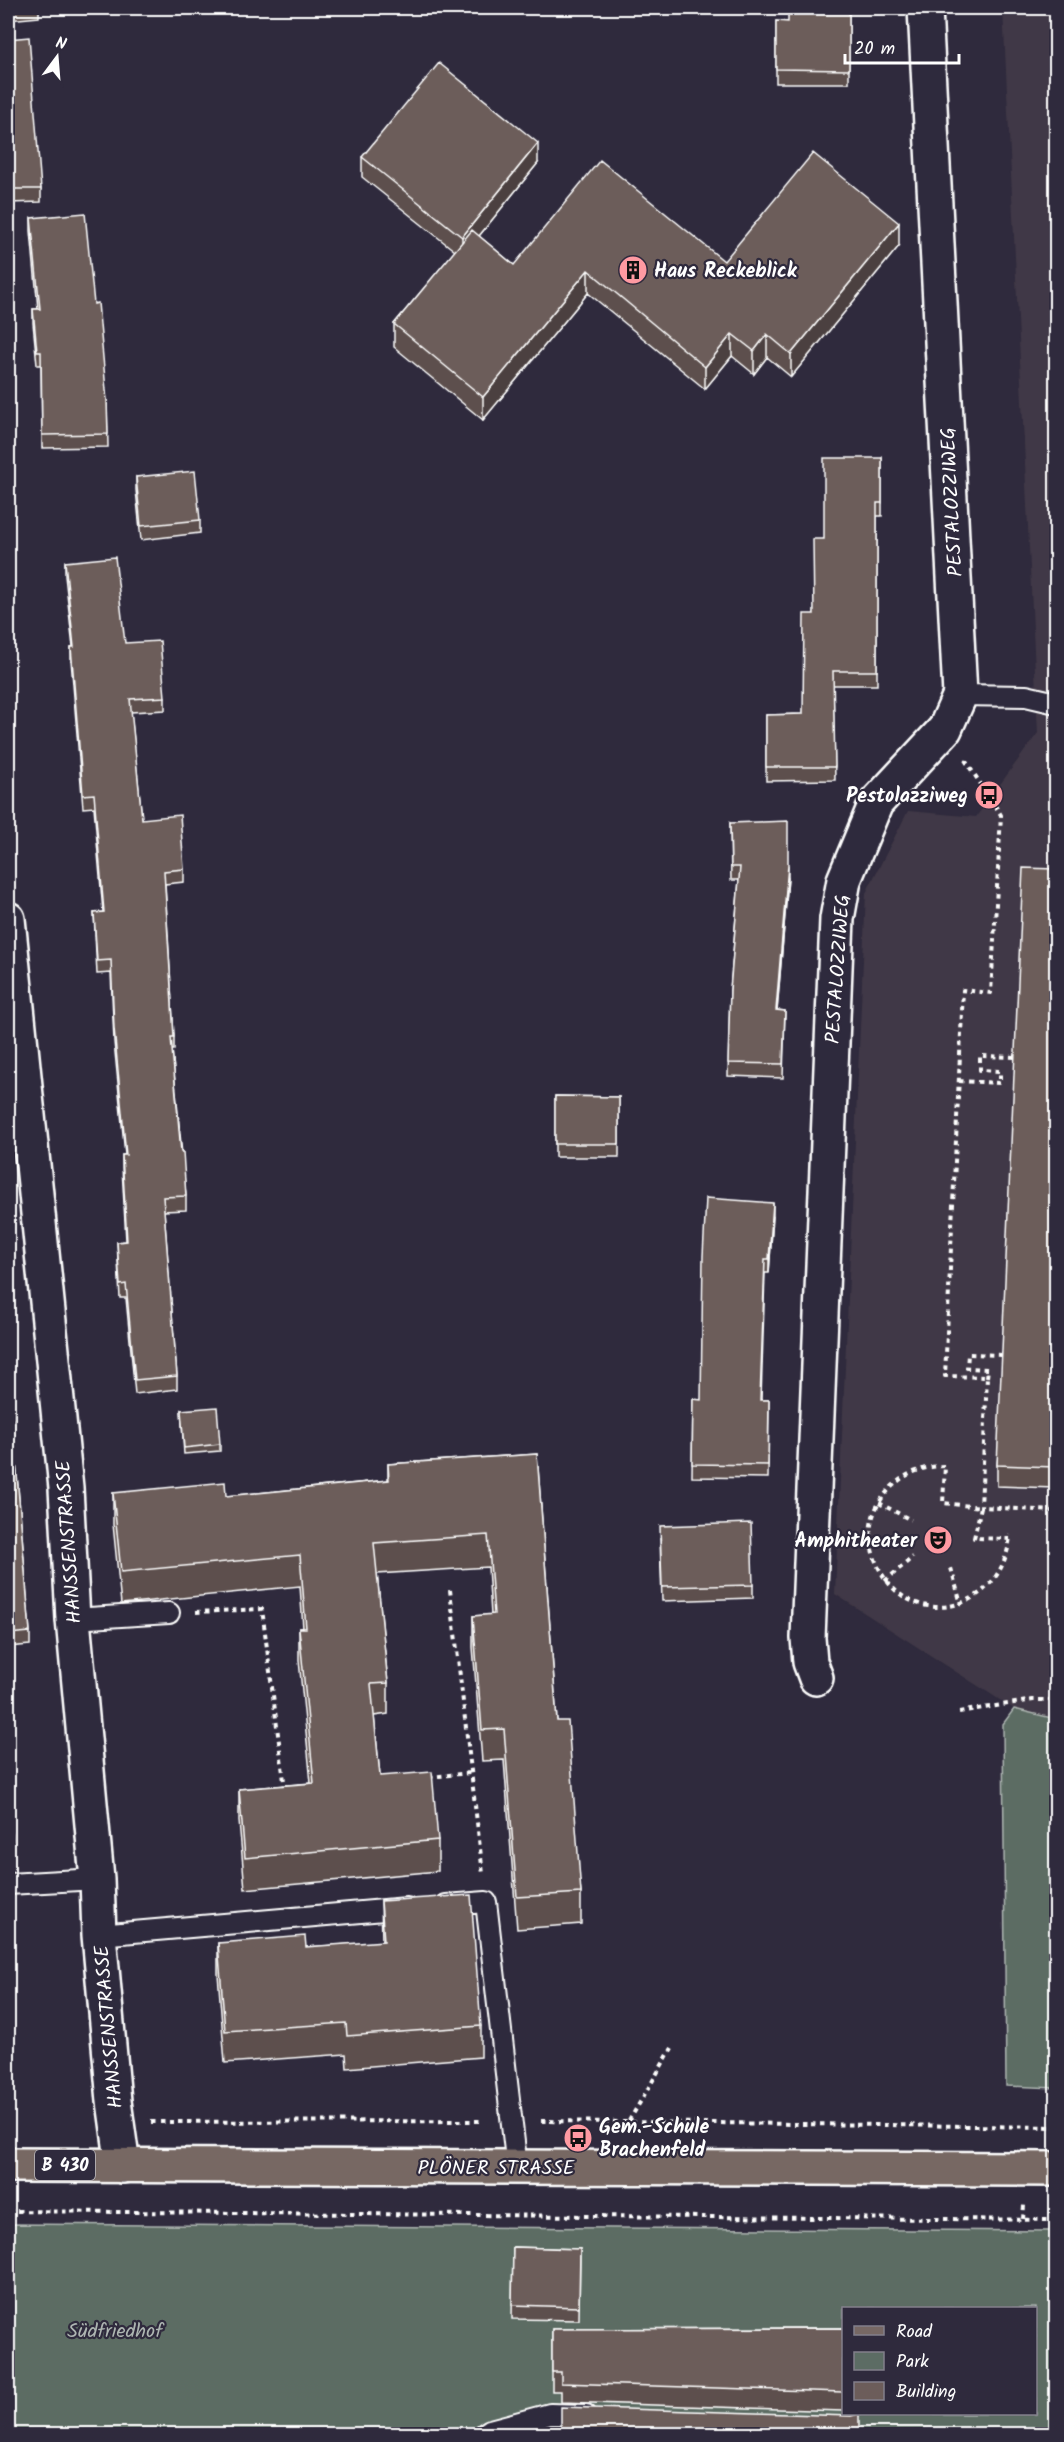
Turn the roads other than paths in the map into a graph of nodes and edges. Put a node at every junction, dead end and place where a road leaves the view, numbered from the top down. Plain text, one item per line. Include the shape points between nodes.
1 (925, 8) edge
2 (960, 695) junction
3 (1056, 703) edge
4 (8, 919) edge
5 (169, 1612) road end
6 (73, 1619) junction
7 (816, 1678) dead end
8 (97, 1879) junction
9 (8, 1884) edge
10 (99, 1935) junction
11 (8, 2165) edge
12 (123, 2166) junction
13 (517, 2168) junction
14 (1056, 2169) edge
15 (608, 2416) edge
16 (484, 2434) edge

1 - 2 street, PESTALOZZIWEG
2 - 3 lane via 1026,696
2 - 7 street, PESTALOZZIWEG via 945,729 876,803 844,880 837,919 808,1638
4 - 6 street, HANSSENSTRASSE via 66,1488
5 - 6 lane
6 - 8 street, HANSSENSTRASSE
8 - 9 lane
8 - 10 street, HANSSENSTRASSE
10 - 12 street, HANSSENSTRASSE
10 - 13 lane via 486,1902
11 - 12 main road, PLÖNER STRASSE / B 430
12 - 13 main road, PLÖNER STRASSE / B 430
13 - 14 main road, PLÖNER STRASSE / B 430
15 - 16 lane via 550,2414

